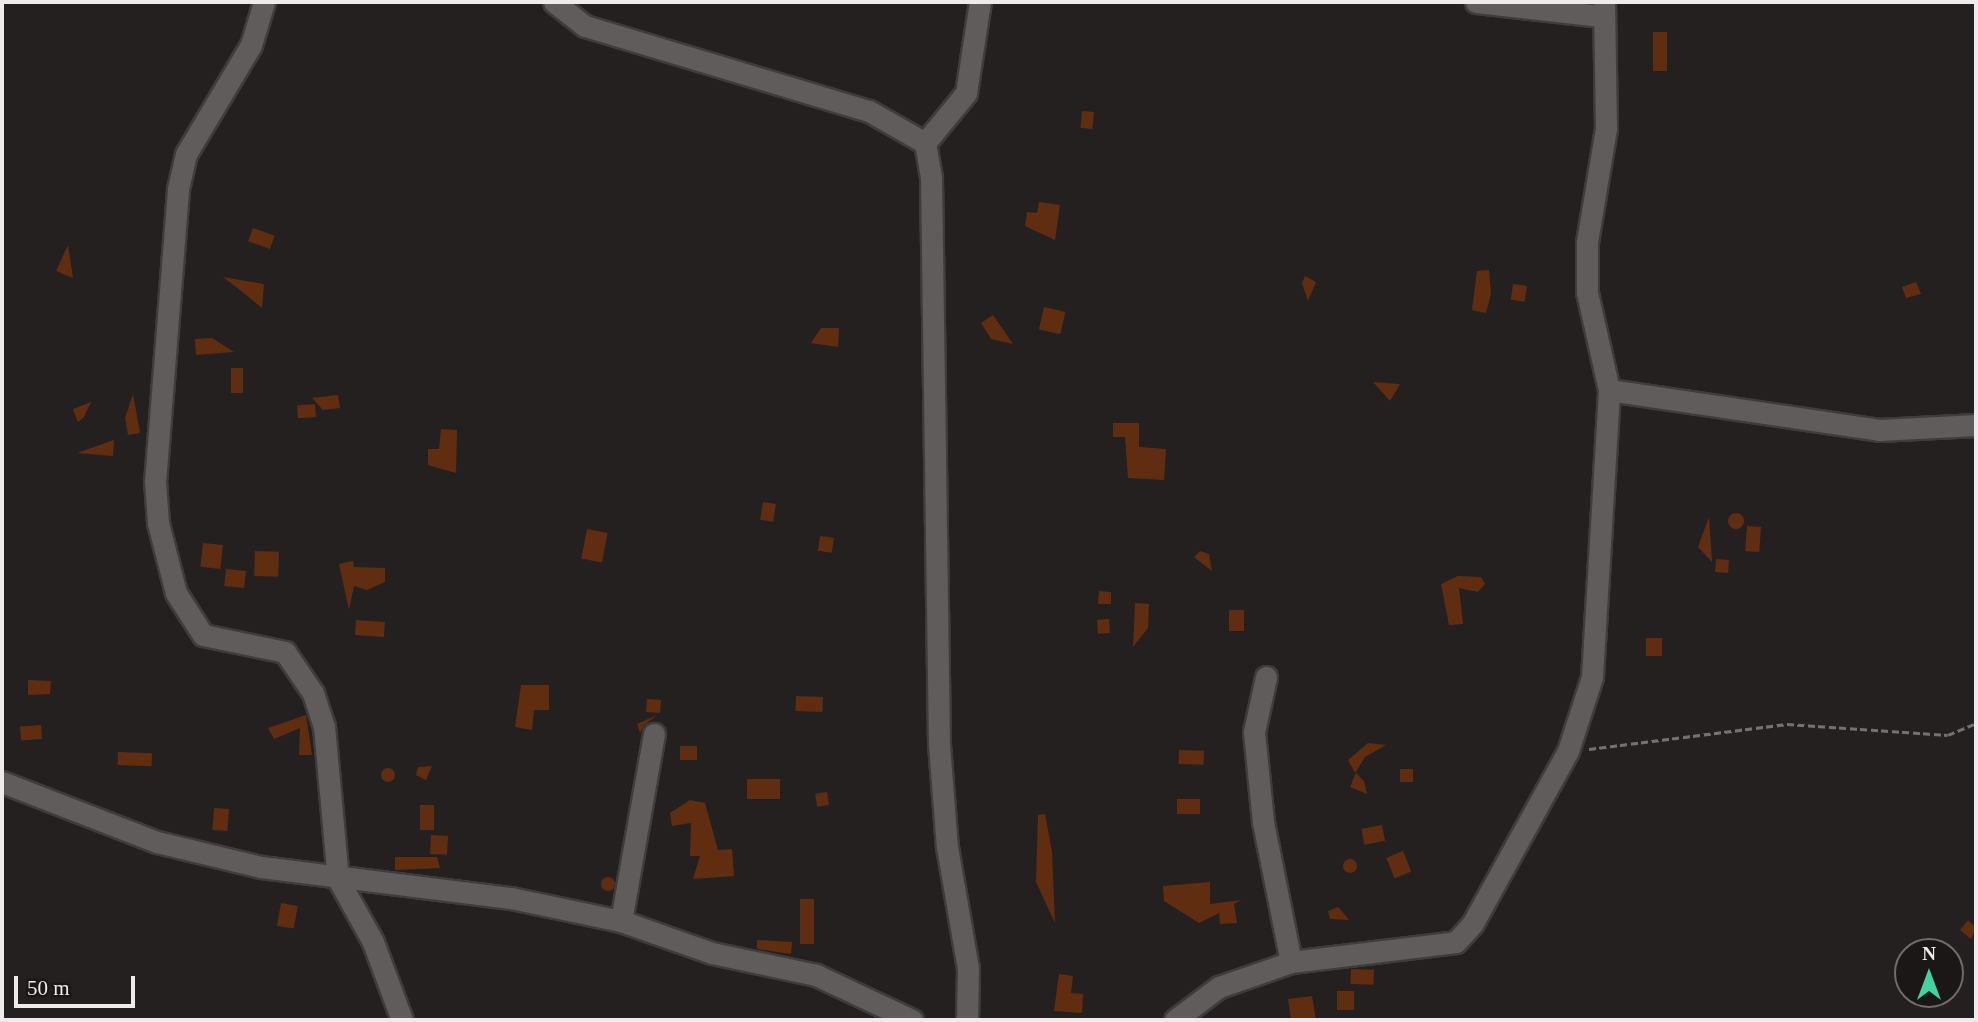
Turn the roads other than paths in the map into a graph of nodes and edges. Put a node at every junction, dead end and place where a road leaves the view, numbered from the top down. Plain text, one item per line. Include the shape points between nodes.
1 (264, 2) edge
2 (554, 2) edge
3 (980, 2) edge
4 (1476, 2) edge
5 (1603, 9) edge
6 (925, 143) junction
7 (1609, 390) junction
8 (1976, 425) edge
9 (1266, 677) dead end
10 (654, 734) dead end
11 (2, 782) edge
12 (338, 879) junction
13 (621, 921) junction
14 (1291, 962) junction
15 (402, 1020) edge
16 (912, 1020) edge
17 (967, 1020) edge
18 (1175, 1020) edge

1 - 12 street via 251,46 186,154 177,190 155,481 158,523 176,593 203,635 285,652 313,694 324,726
2 - 6 street via 585,26 869,111
3 - 6 street via 966,93
4 - 5 street
5 - 7 street via 1609,87 1587,292
6 - 17 street via 932,178 939,744 947,847 968,968
7 - 8 street via 1879,430
7 - 14 street via 1591,677 1568,751 1473,923 1456,942
9 - 14 street via 1254,732 1263,822
10 - 13 street
11 - 12 street via 158,842
12 - 13 street via 511,898
12 - 15 street via 373,942
13 - 16 street via 712,953 816,975
14 - 18 street via 1219,987

